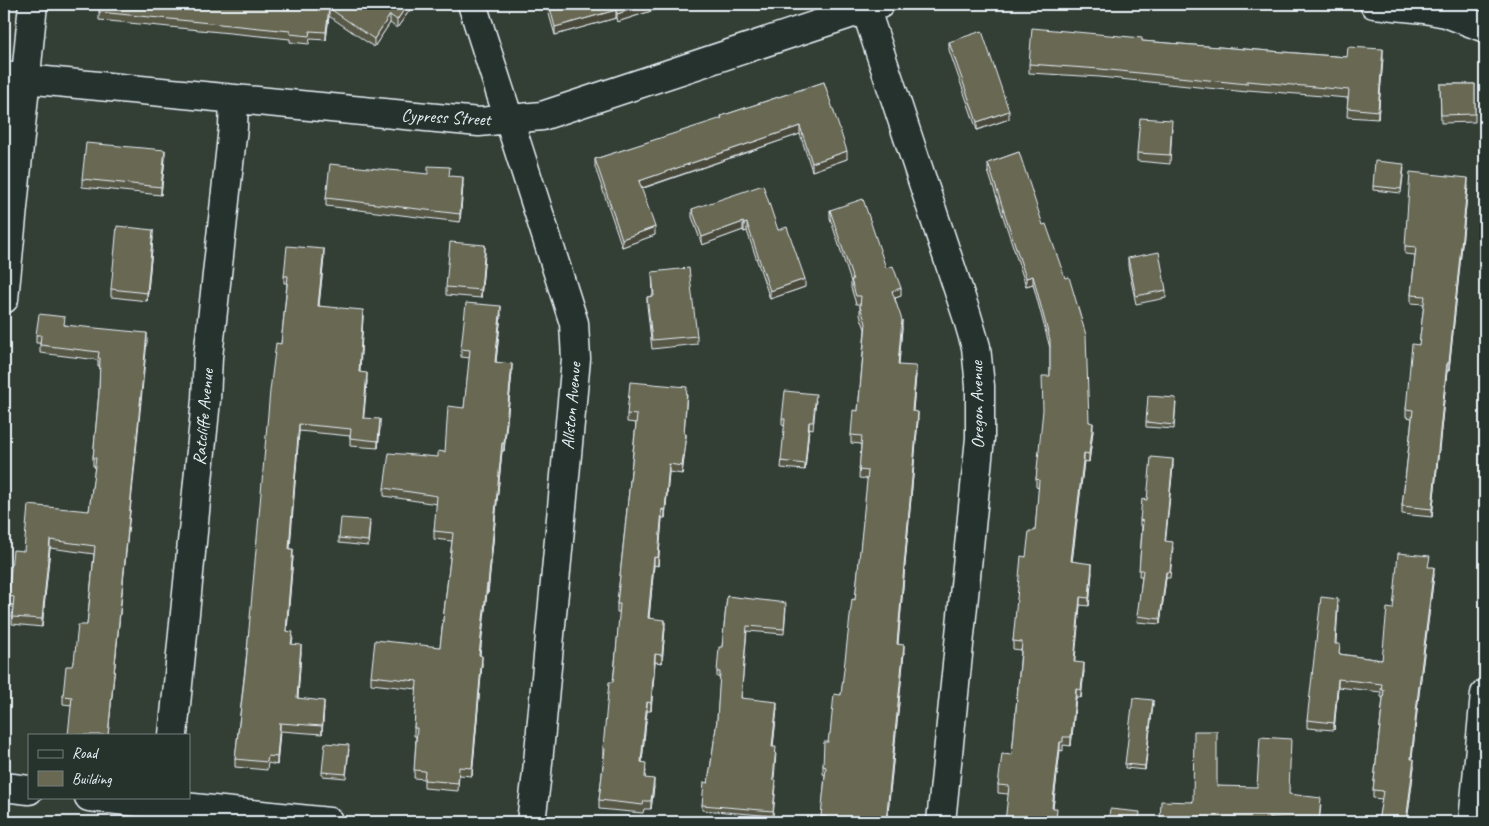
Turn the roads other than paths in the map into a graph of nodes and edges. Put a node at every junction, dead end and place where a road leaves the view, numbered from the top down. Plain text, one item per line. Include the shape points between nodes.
1 (33, 4) edge
2 (472, 4) edge
3 (1374, 4) edge
4 (870, 5) edge
5 (1485, 28) edge
6 (14, 77) edge
7 (234, 99) junction
8 (508, 119) junction
9 (4, 299) edge
10 (1485, 694) edge
11 (173, 734) edge
12 (4, 788) edge
13 (28, 790) edge
14 (95, 798) edge
15 (166, 809) edge
16 (329, 822) edge
17 (531, 822) edge
18 (941, 822) edge
19 (1473, 822) edge

1 - 6 street
2 - 8 street, Allston Avenue
3 - 5 street via 1425,9
4 - 8 street, Cypress Street via 542,116
4 - 18 street, Oregon Avenue via 976,347 980,386 980,438
6 - 7 street, Cypress Street
6 - 9 street
7 - 8 street, Cypress Street via 479,122
7 - 11 street, Ratcliffe Avenue
8 - 17 street, Allston Avenue via 567,298 574,323 576,359
10 - 19 street
12 - 13 street
14 - 15 street
15 - 16 street

